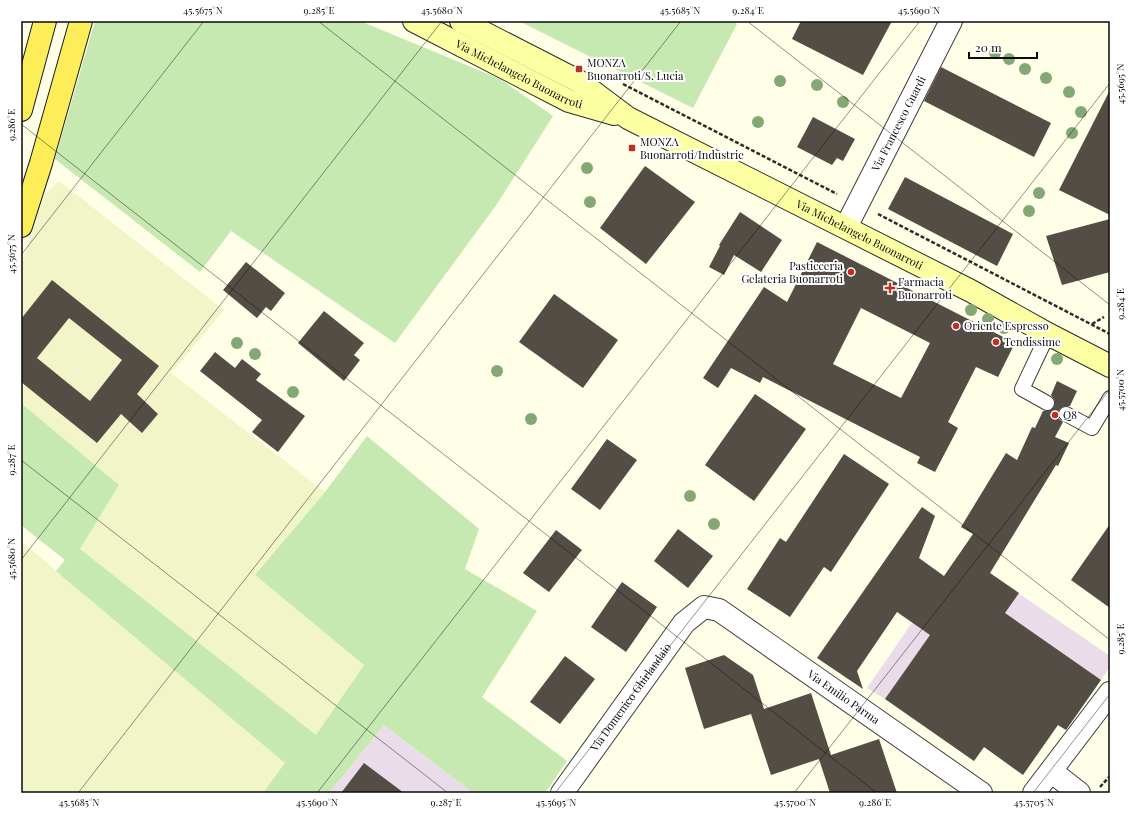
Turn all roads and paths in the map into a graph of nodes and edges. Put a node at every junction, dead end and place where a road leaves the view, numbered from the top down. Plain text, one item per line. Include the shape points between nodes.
1 (45, 21) edge
2 (81, 21) edge
3 (414, 21) edge
4 (461, 21) edge
5 (951, 21) edge
6 (21, 110) edge
7 (628, 118) junction
8 (689, 118) dead end
9 (838, 195) dead end
10 (874, 212) dead end
11 (21, 226) edge
12 (846, 227) junction
13 (1104, 317) dead end
14 (1092, 324) junction
15 (1048, 334) junction
16 (1110, 334) edge
17 (1110, 366) edge
18 (1110, 398) edge
19 (1047, 403) dead end
20 (1066, 414) dead end
21 (704, 607) joint
22 (1110, 693) edge
23 (1051, 772) junction
24 (1109, 777) dead end
25 (1089, 790) edge
26 (562, 793) edge
27 (981, 793) edge
28 (1034, 793) edge

1 - 6 main road
2 - 11 main road
3 - 7 street, Via Michelangelo Buonarroti via 569,101
4 - 7 street, Via Michelangelo Buonarroti via 580,82
5 - 12 street, Via Francesco Guardi
7 - 12 street, Via Michelangelo Buonarroti
8 - 9 path
10 - 14 path
12 - 15 street, Via Michelangelo Buonarroti
13 - 14 path
14 - 16 path
15 - 17 street, Via Michelangelo Buonarroti
15 - 19 lane via 1022,389
18 - 20 lane via 1092,428
21 - 26 street, Via Domenico Ghirlandaio via 684,623
21 - 27 street, Via Emilio Parma via 719,610
22 - 23 street
23 - 25 street
23 - 28 street
24 - 25 path

